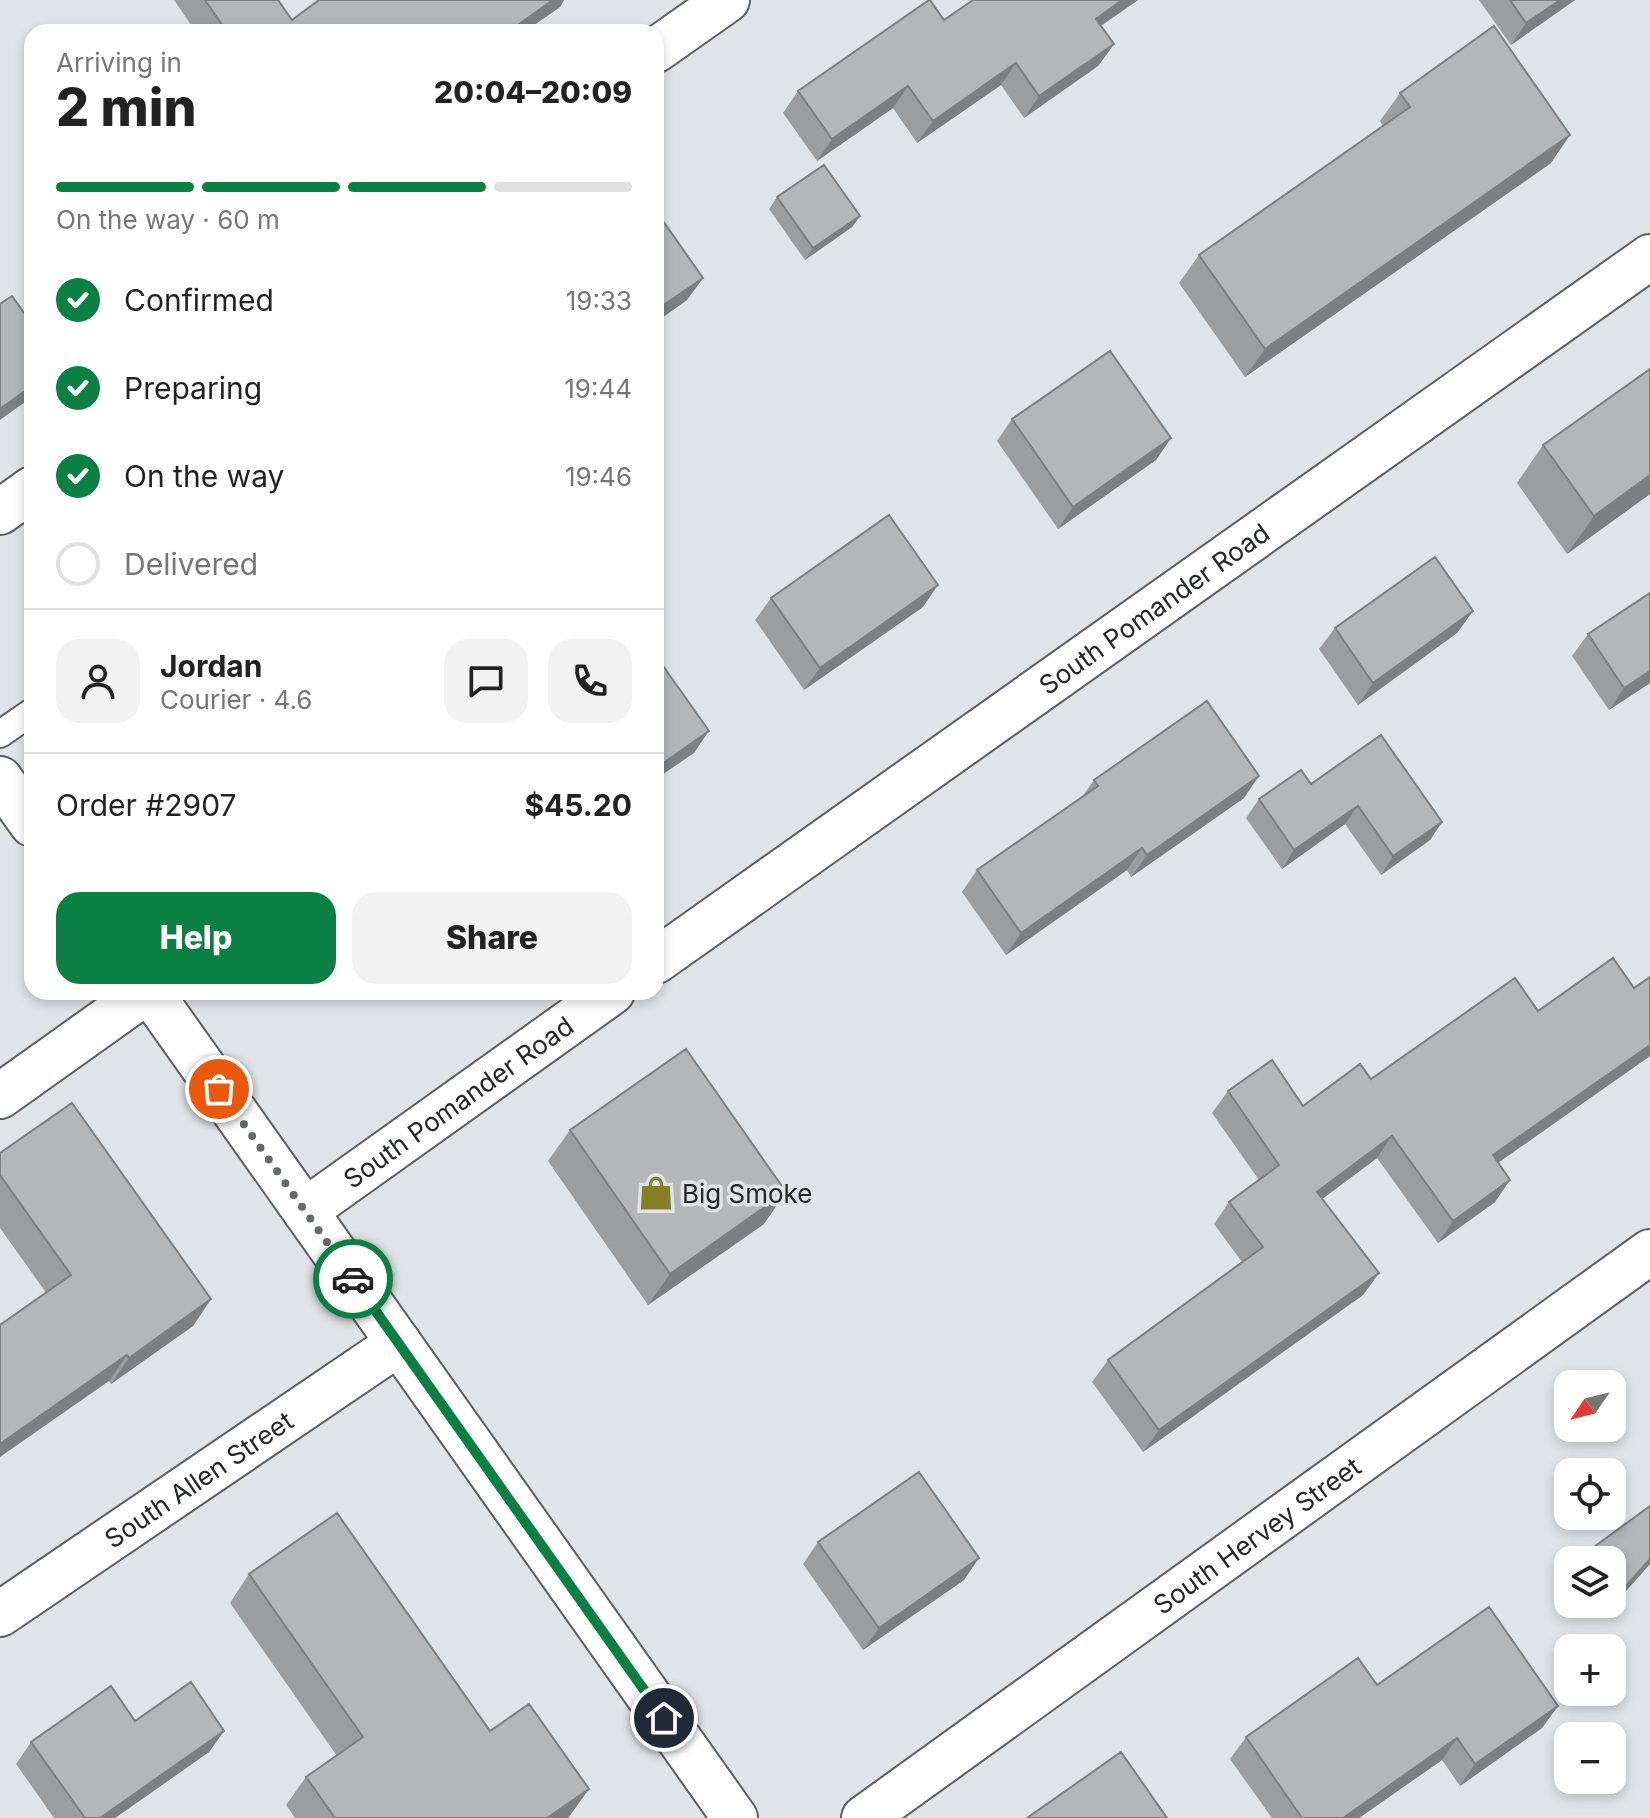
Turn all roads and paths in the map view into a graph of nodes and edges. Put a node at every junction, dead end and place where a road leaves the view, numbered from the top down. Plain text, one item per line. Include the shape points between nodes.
1 (727, 0) edge
2 (664, 44) edge
3 (1650, 257) edge
4 (24, 495) edge
5 (0, 512) edge
6 (24, 718) edge
7 (0, 734) edge
8 (0, 779) edge
9 (24, 813) edge
10 (664, 955) edge
11 (137, 1000) edge
12 (154, 1000) edge
13 (601, 1000) edge
14 (0, 1096) edge
15 (305, 1211) junction
16 (1650, 1252) edge
17 (399, 1343) junction
18 (0, 1614) edge
19 (735, 1818) edge
20 (864, 1818) edge

1 - 2 street
3 - 10 street, South Pomander Road
4 - 5 street
6 - 7 lane
8 - 9 street
11 - 14 street
12 - 15 street
13 - 15 street, South Pomander Road
15 - 17 street
16 - 20 street, South Hervey Street
17 - 18 street, South Allen Street
17 - 19 street

